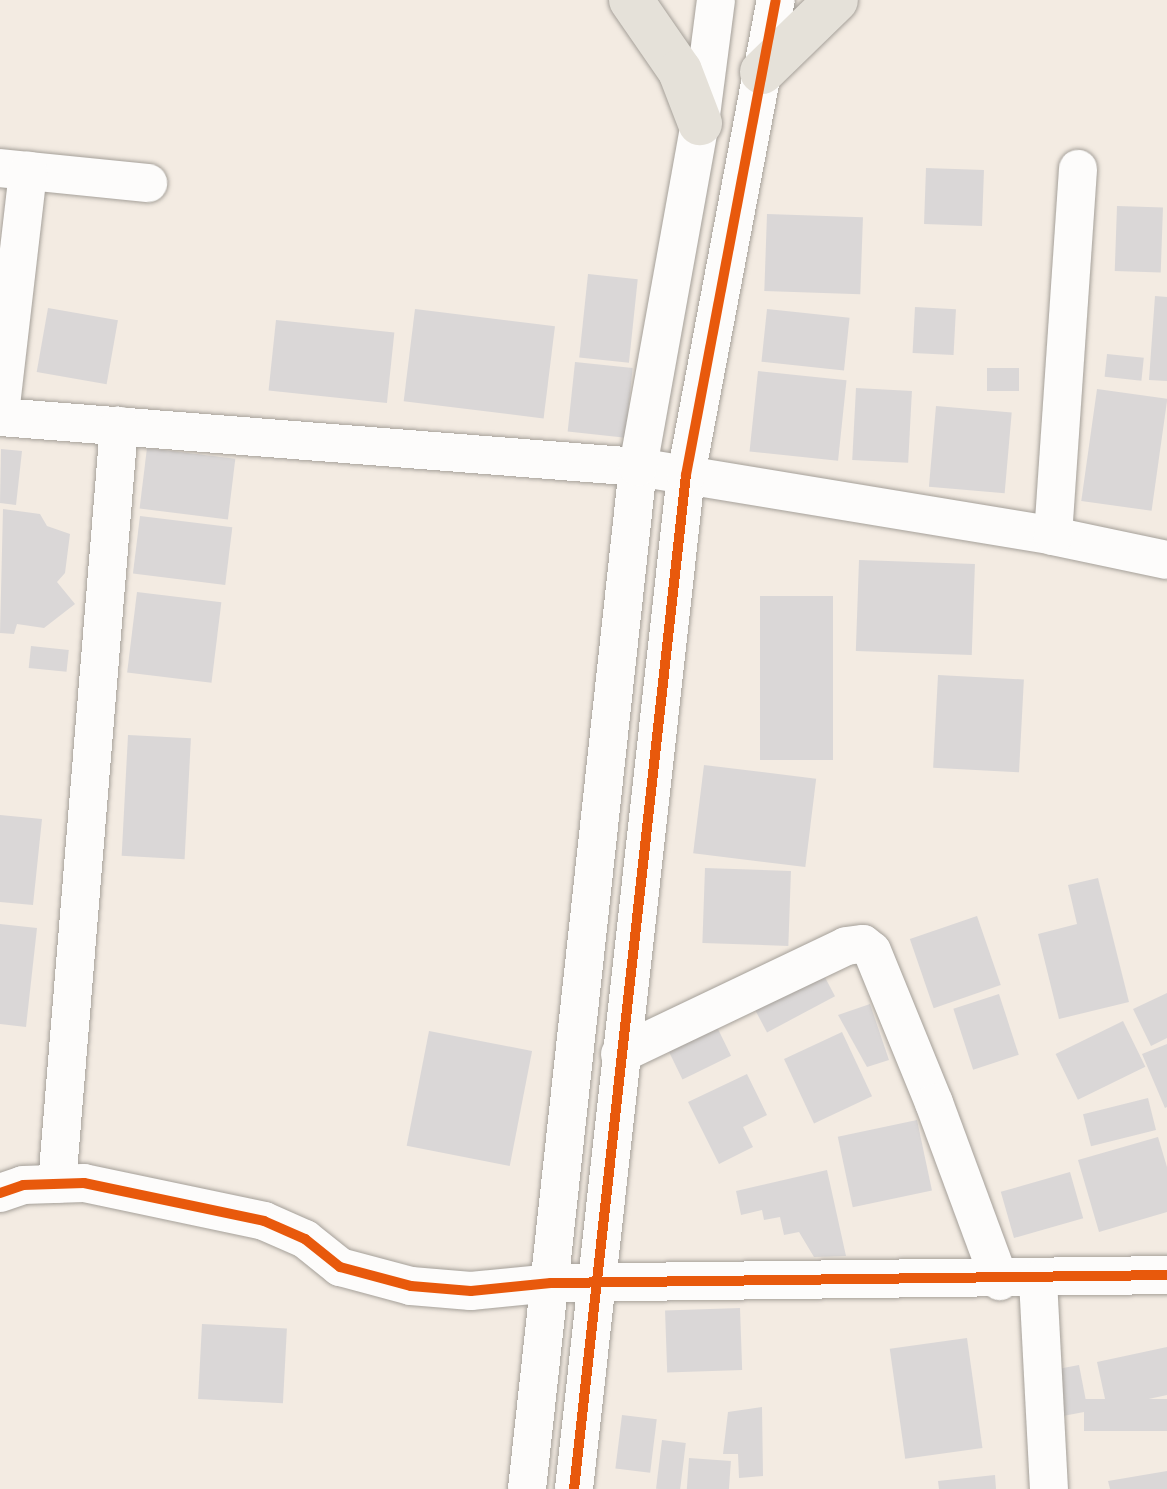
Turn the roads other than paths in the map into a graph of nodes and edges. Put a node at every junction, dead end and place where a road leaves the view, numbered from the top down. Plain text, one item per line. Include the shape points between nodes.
1 (631, 0) edge
2 (716, 0) edge
3 (776, 0) edge
4 (836, 0) edge
5 (762, 72) junction
6 (700, 123) junction
7 (14, 169) edge
8 (1078, 169) dead end
9 (148, 183) dead end
10 (0, 416) edge
11 (119, 426) junction
12 (638, 467) junction
13 (686, 475) junction
14 (1053, 536) junction
15 (1167, 560) edge
16 (620, 1054) junction
17 (57, 1184) junction
18 (0, 1193) edge
19 (1167, 1275) edge
20 (1038, 1280) junction
21 (1000, 1281) junction
22 (551, 1283) junction
23 (594, 1286) junction
24 (527, 1489) edge
25 (574, 1489) edge
26 (1049, 1489) edge

1 - 6 main road via 680,71
2 - 6 street
3 - 5 street
4 - 5 main road
5 - 13 street
6 - 12 street
7 - 9 street
7 - 10 street
8 - 14 street
10 - 11 street
11 - 12 street
11 - 17 street
12 - 13 street
12 - 22 street
13 - 14 street
13 - 16 street
14 - 15 street
16 - 21 street via 846,946 863,944 872,951 934,1103
16 - 23 street
17 - 18 street
17 - 22 street via 84,1183 264,1221 305,1239 340,1267 411,1286 516,1290
19 - 20 street
20 - 21 street
20 - 26 street
21 - 23 street
22 - 23 street
22 - 24 street
23 - 25 street

